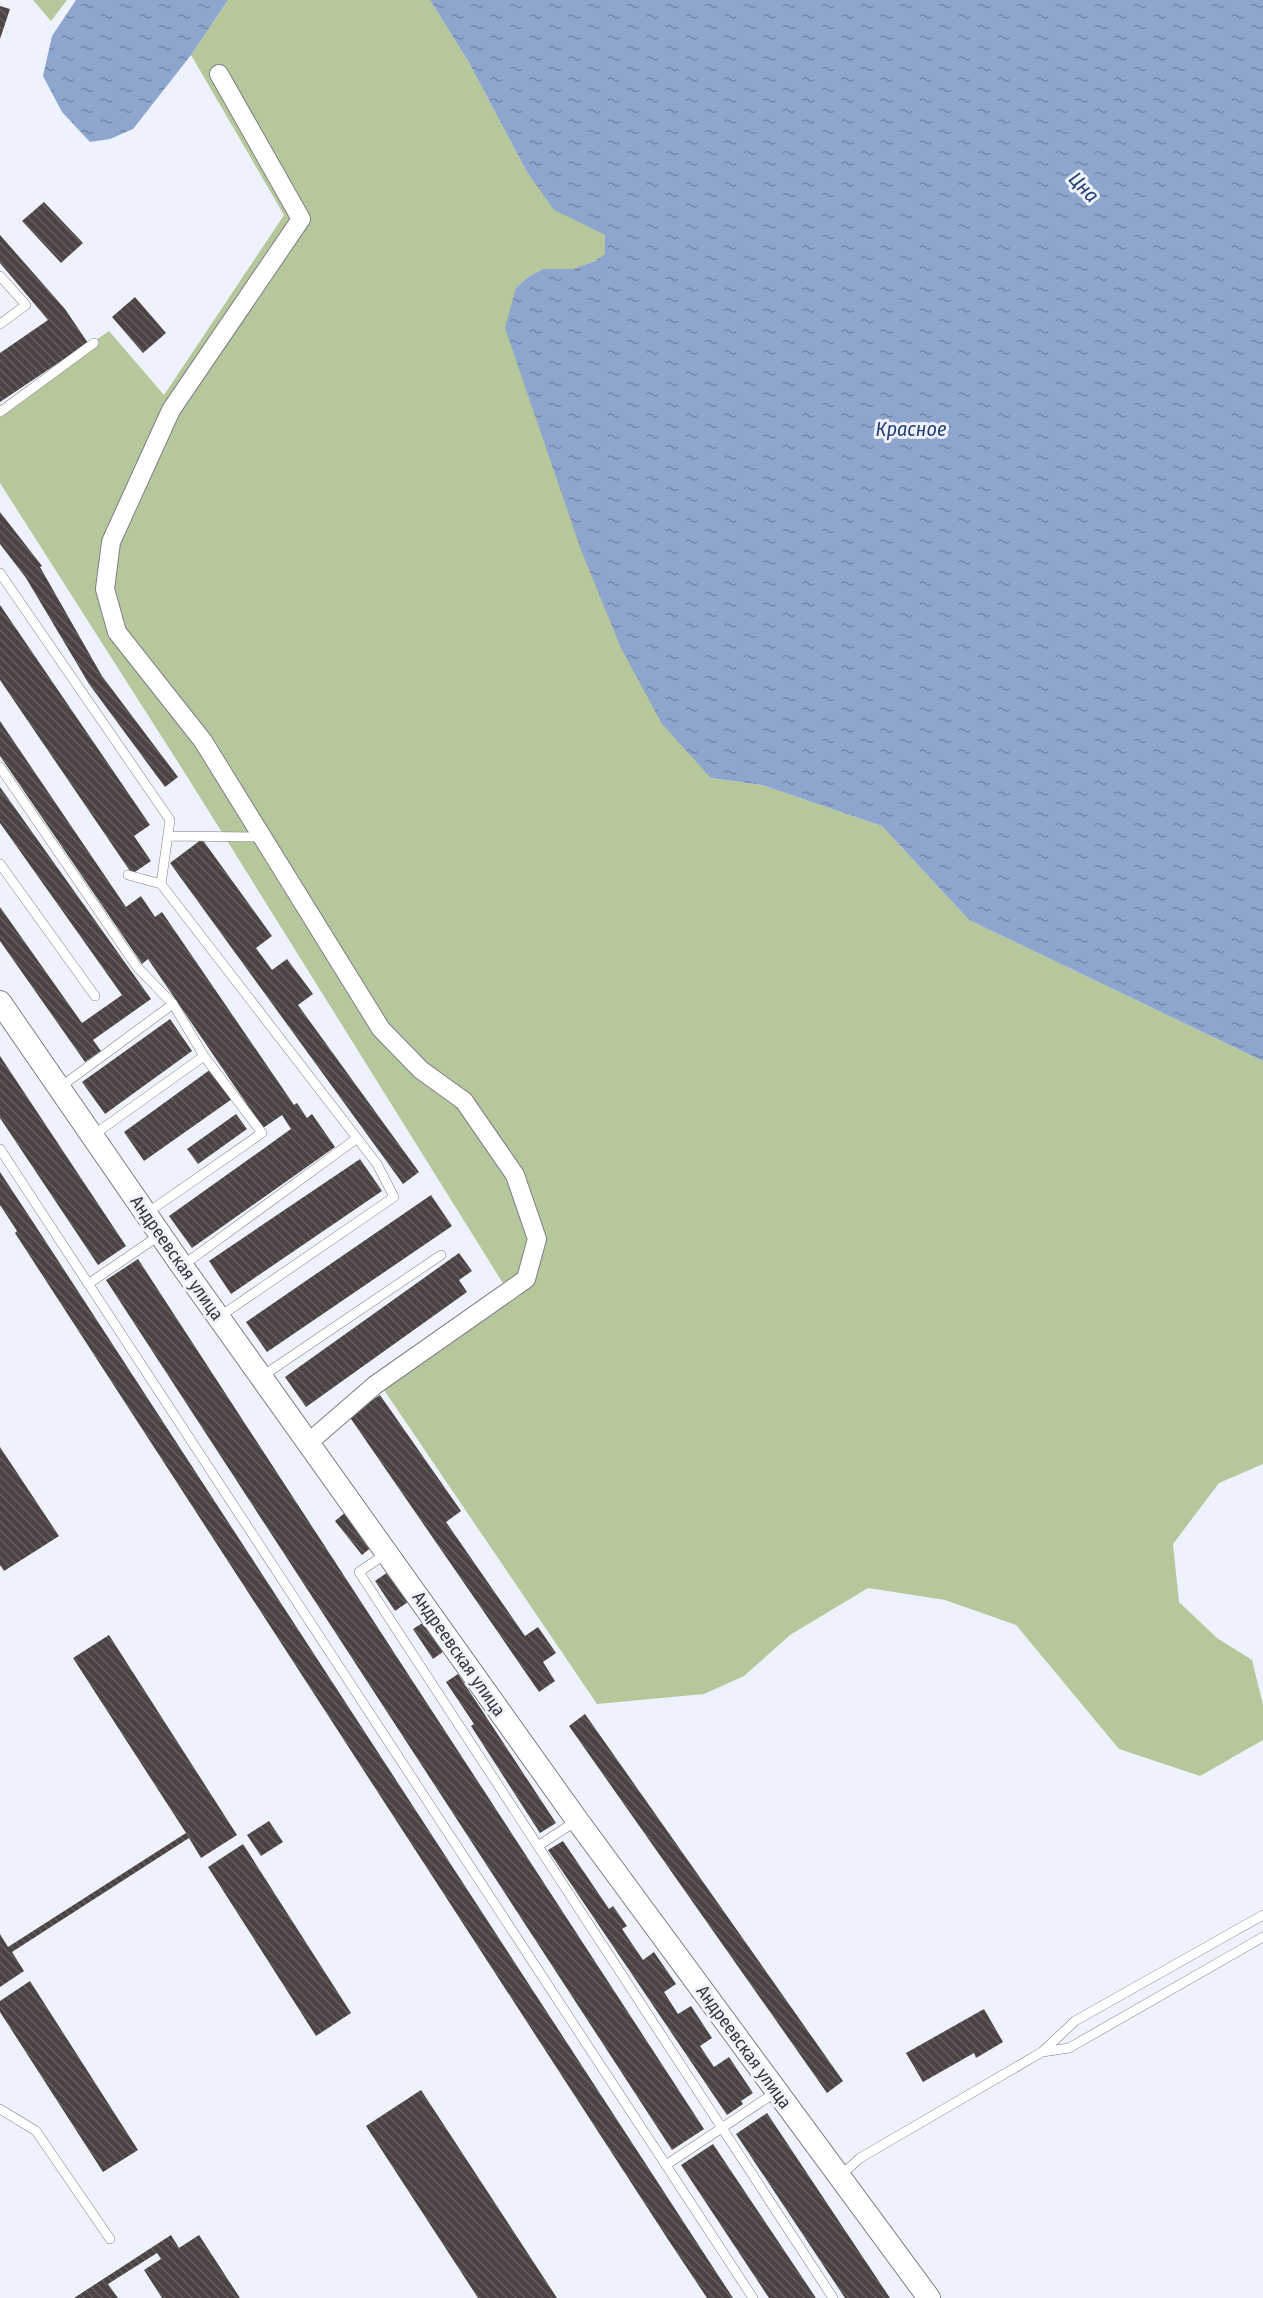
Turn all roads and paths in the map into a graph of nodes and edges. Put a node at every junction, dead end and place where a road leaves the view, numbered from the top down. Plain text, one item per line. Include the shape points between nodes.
1 (219, 74) dead end
2 (0, 276) edge
3 (0, 324) edge
4 (94, 343) dead end
5 (0, 412) edge
6 (0, 573) edge
7 (0, 767) edge
8 (168, 836) junction
9 (262, 837) junction
10 (0, 864) edge
11 (128, 875) dead end
12 (161, 884) junction
13 (95, 996) dead end
14 (0, 1002) edge
15 (173, 1004) junction
16 (204, 1056) junction
17 (59, 1088) junction
18 (92, 1136) junction
19 (356, 1139) junction
20 (0, 1149) edge
21 (146, 1214) junction
22 (160, 1235) junction
23 (441, 1255) dead end
24 (182, 1266) junction
25 (88, 1284) junction
26 (219, 1317) junction
27 (261, 1377) junction
28 (308, 1443) junction
29 (387, 1553) junction
30 (577, 1820) junction
31 (538, 1846) junction
32 (1263, 1915) edge
33 (1263, 1937) edge
34 (1041, 2052) junction
35 (776, 2092) junction
36 (0, 2109) edge
37 (722, 2129) junction
38 (666, 2165) junction
39 (840, 2176) junction
40 (110, 2239) dead end
41 (753, 2298) edge
42 (833, 2298) edge
43 (929, 2298) edge

1 - 9 street via 301,219 171,410 111,542 105,589 117,632 203,741
2 - 3 lane via 27,305
4 - 5 lane
6 - 8 lane via 170,820
7 - 15 lane via 137,967
8 - 9 lane
8 - 12 lane
9 - 28 street via 381,1029 421,1070 464,1101 515,1175 537,1239 526,1279 375,1385
10 - 13 lane
11 - 12 lane
12 - 19 lane
14 - 17 street, Андреевская улица
15 - 16 lane
15 - 17 lane
16 - 18 lane
16 - 21 lane via 262,1133
17 - 18 street, Андреевская улица
18 - 21 street, Андреевская улица
19 - 24 lane
19 - 26 lane via 377,1164 394,1197
20 - 25 lane
21 - 22 street, Андреевская улица
22 - 24 street, Андреевская улица
22 - 25 lane
23 - 27 lane
24 - 26 street, Андреевская улица
25 - 38 lane
26 - 27 street, Андреевская улица
27 - 28 street, Андреевская улица
28 - 29 street, Андреевская улица
29 - 30 street, Андреевская улица
29 - 31 lane via 359,1572
30 - 31 lane
30 - 35 street, Андреевская улица
31 - 37 lane
32 - 34 lane via 1076,2021
33 - 34 lane via 1069,2048
34 - 39 lane via 860,2158
35 - 37 lane
35 - 39 street, Андреевская улица
36 - 40 lane via 36,2131
37 - 38 lane
37 - 42 lane
38 - 41 lane
39 - 43 street, Андреевская улица

